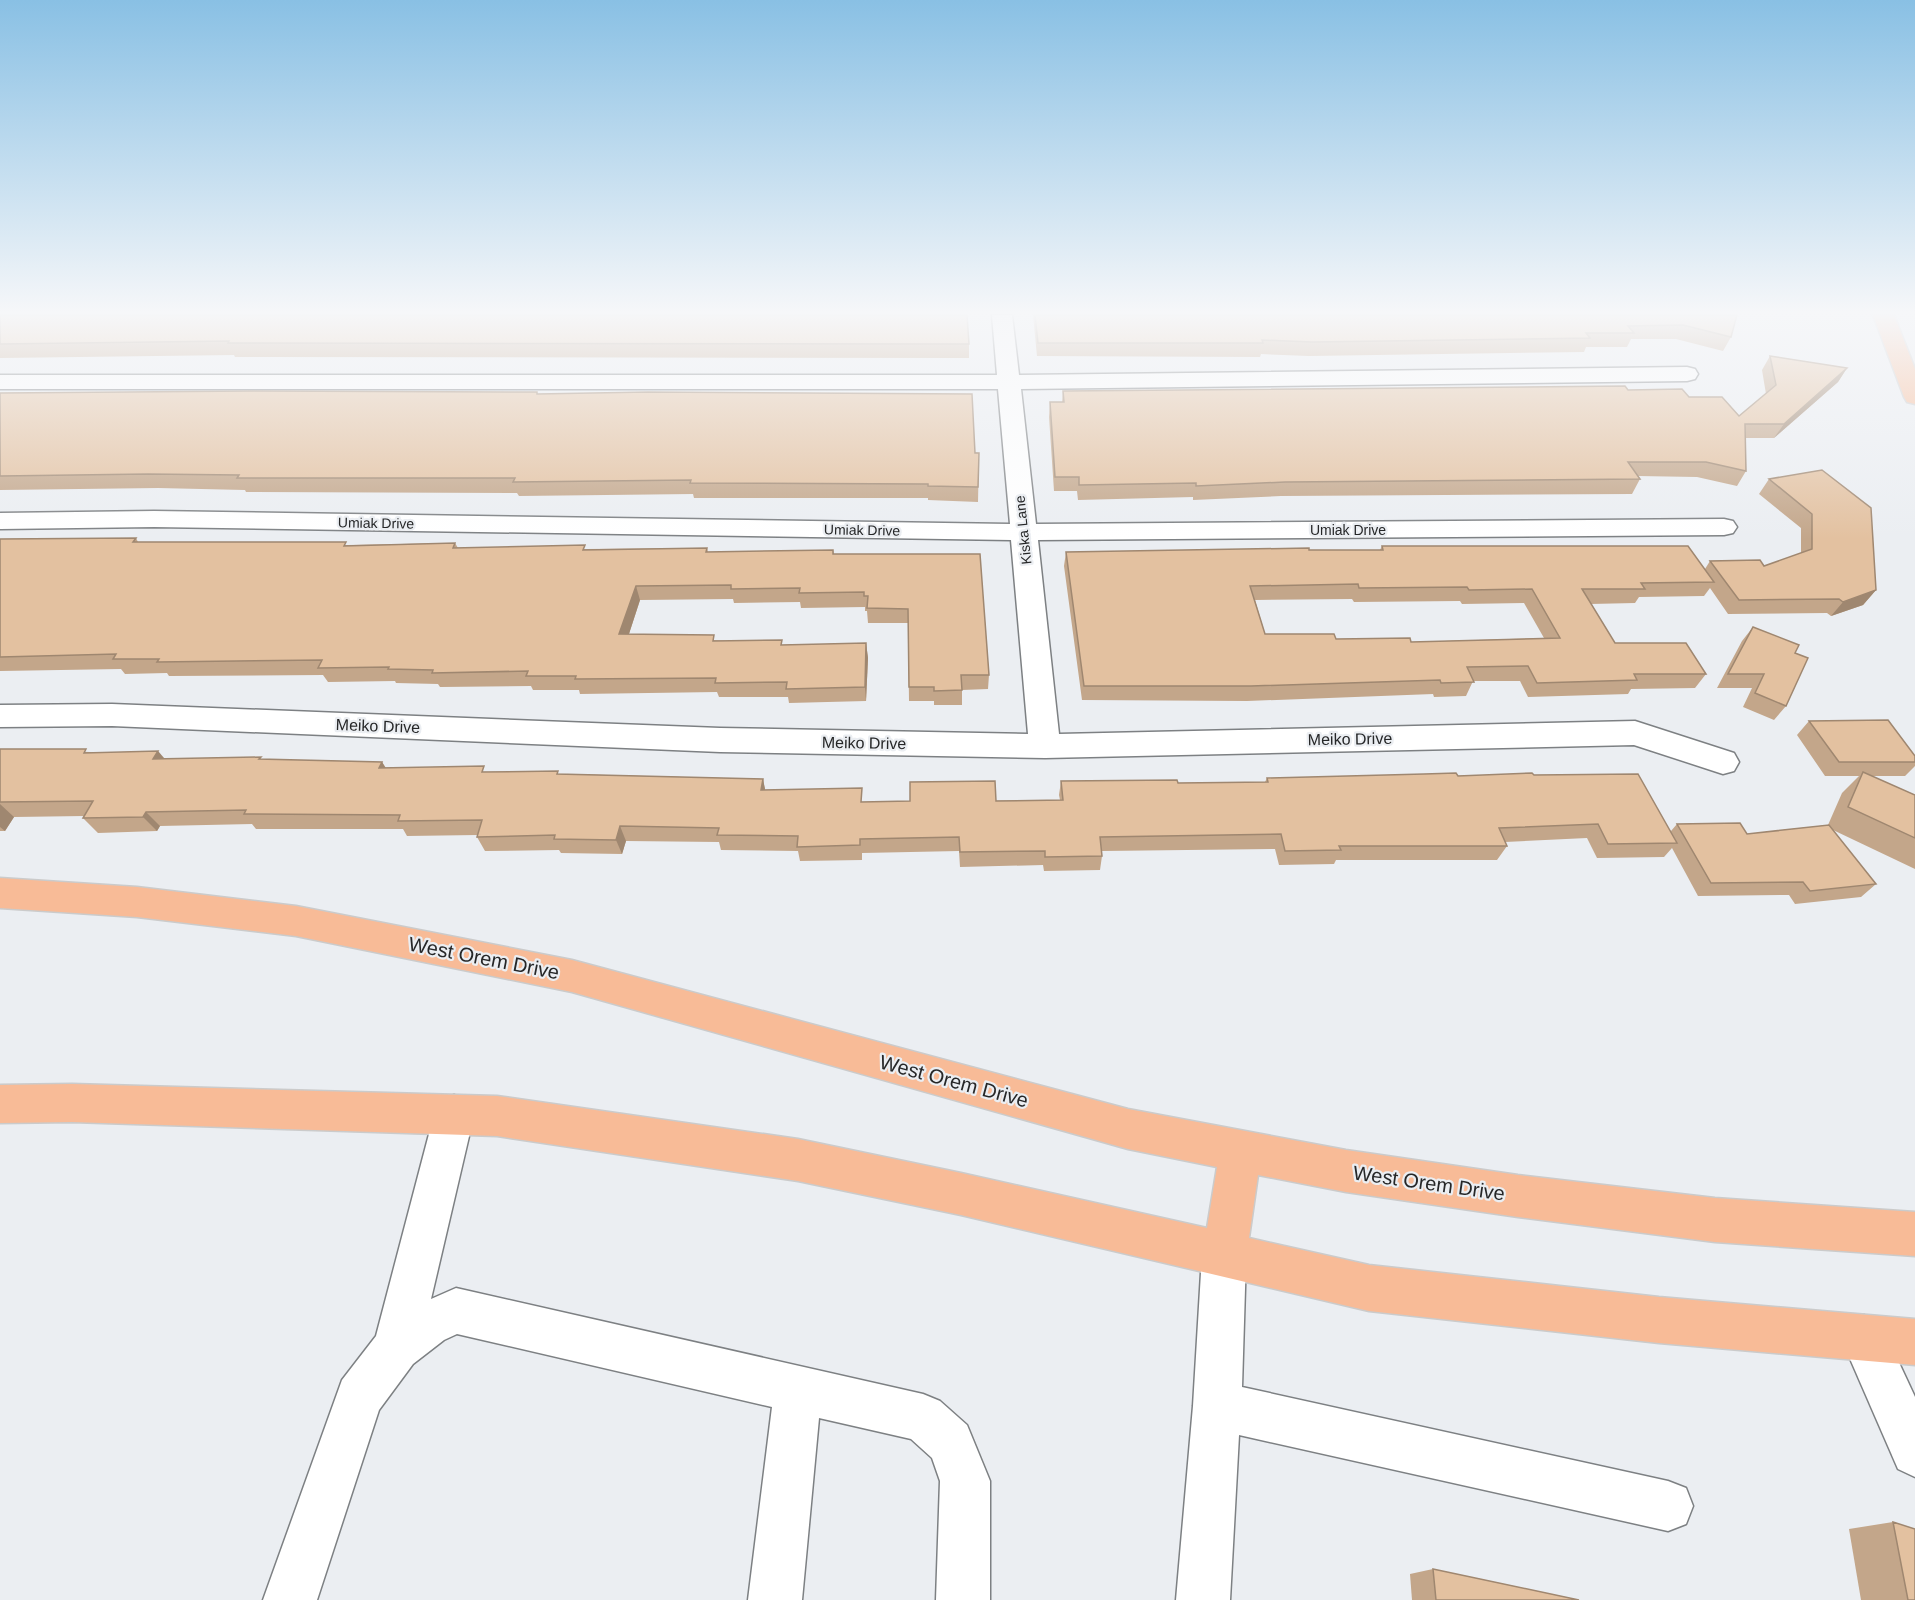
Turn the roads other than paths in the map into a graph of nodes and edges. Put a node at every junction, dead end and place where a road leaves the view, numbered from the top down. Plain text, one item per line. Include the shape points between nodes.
1 (1009, 390) edge
2 (0, 521) edge
3 (1724, 527) dead end
4 (1024, 532) junction
5 (0, 716) edge
6 (1045, 746) junction
7 (1723, 762) dead end
8 (0, 893) edge
9 (0, 1104) edge
10 (454, 1115) junction
11 (1241, 1151) junction
12 (1915, 1234) edge
13 (1224, 1256) junction
14 (1864, 1338) junction
15 (1915, 1342) edge
16 (396, 1347) junction
17 (798, 1390) junction
18 (1217, 1406) junction
19 (1910, 1432) edge
20 (1668, 1506) dead end
21 (290, 1600) edge
22 (775, 1600) edge
23 (963, 1600) edge
24 (1203, 1600) edge

1 - 4 street, Kiska Lane
2 - 4 street, Umiak Drive via 154,519
3 - 4 street, Umiak Drive
4 - 6 street, Kiska Lane
5 - 6 street, Meiko Drive via 112,715 720,740
6 - 7 street, Meiko Drive via 1635,733
8 - 11 main road, West Orem Drive via 137,902 296,921 561,973 1128,1129
9 - 10 main road
10 - 13 main road via 497,1116 798,1160
10 - 16 street
11 - 12 main road, West Orem Drive via 1346,1171 1715,1220
11 - 13 main road
13 - 14 main road via 1369,1288
13 - 18 street
14 - 15 main road
14 - 19 street
16 - 17 street via 428,1324 456,1311
16 - 21 street via 359,1397
17 - 22 street
17 - 23 street via 923,1418 950,1442 965,1481
18 - 20 street
18 - 24 street

